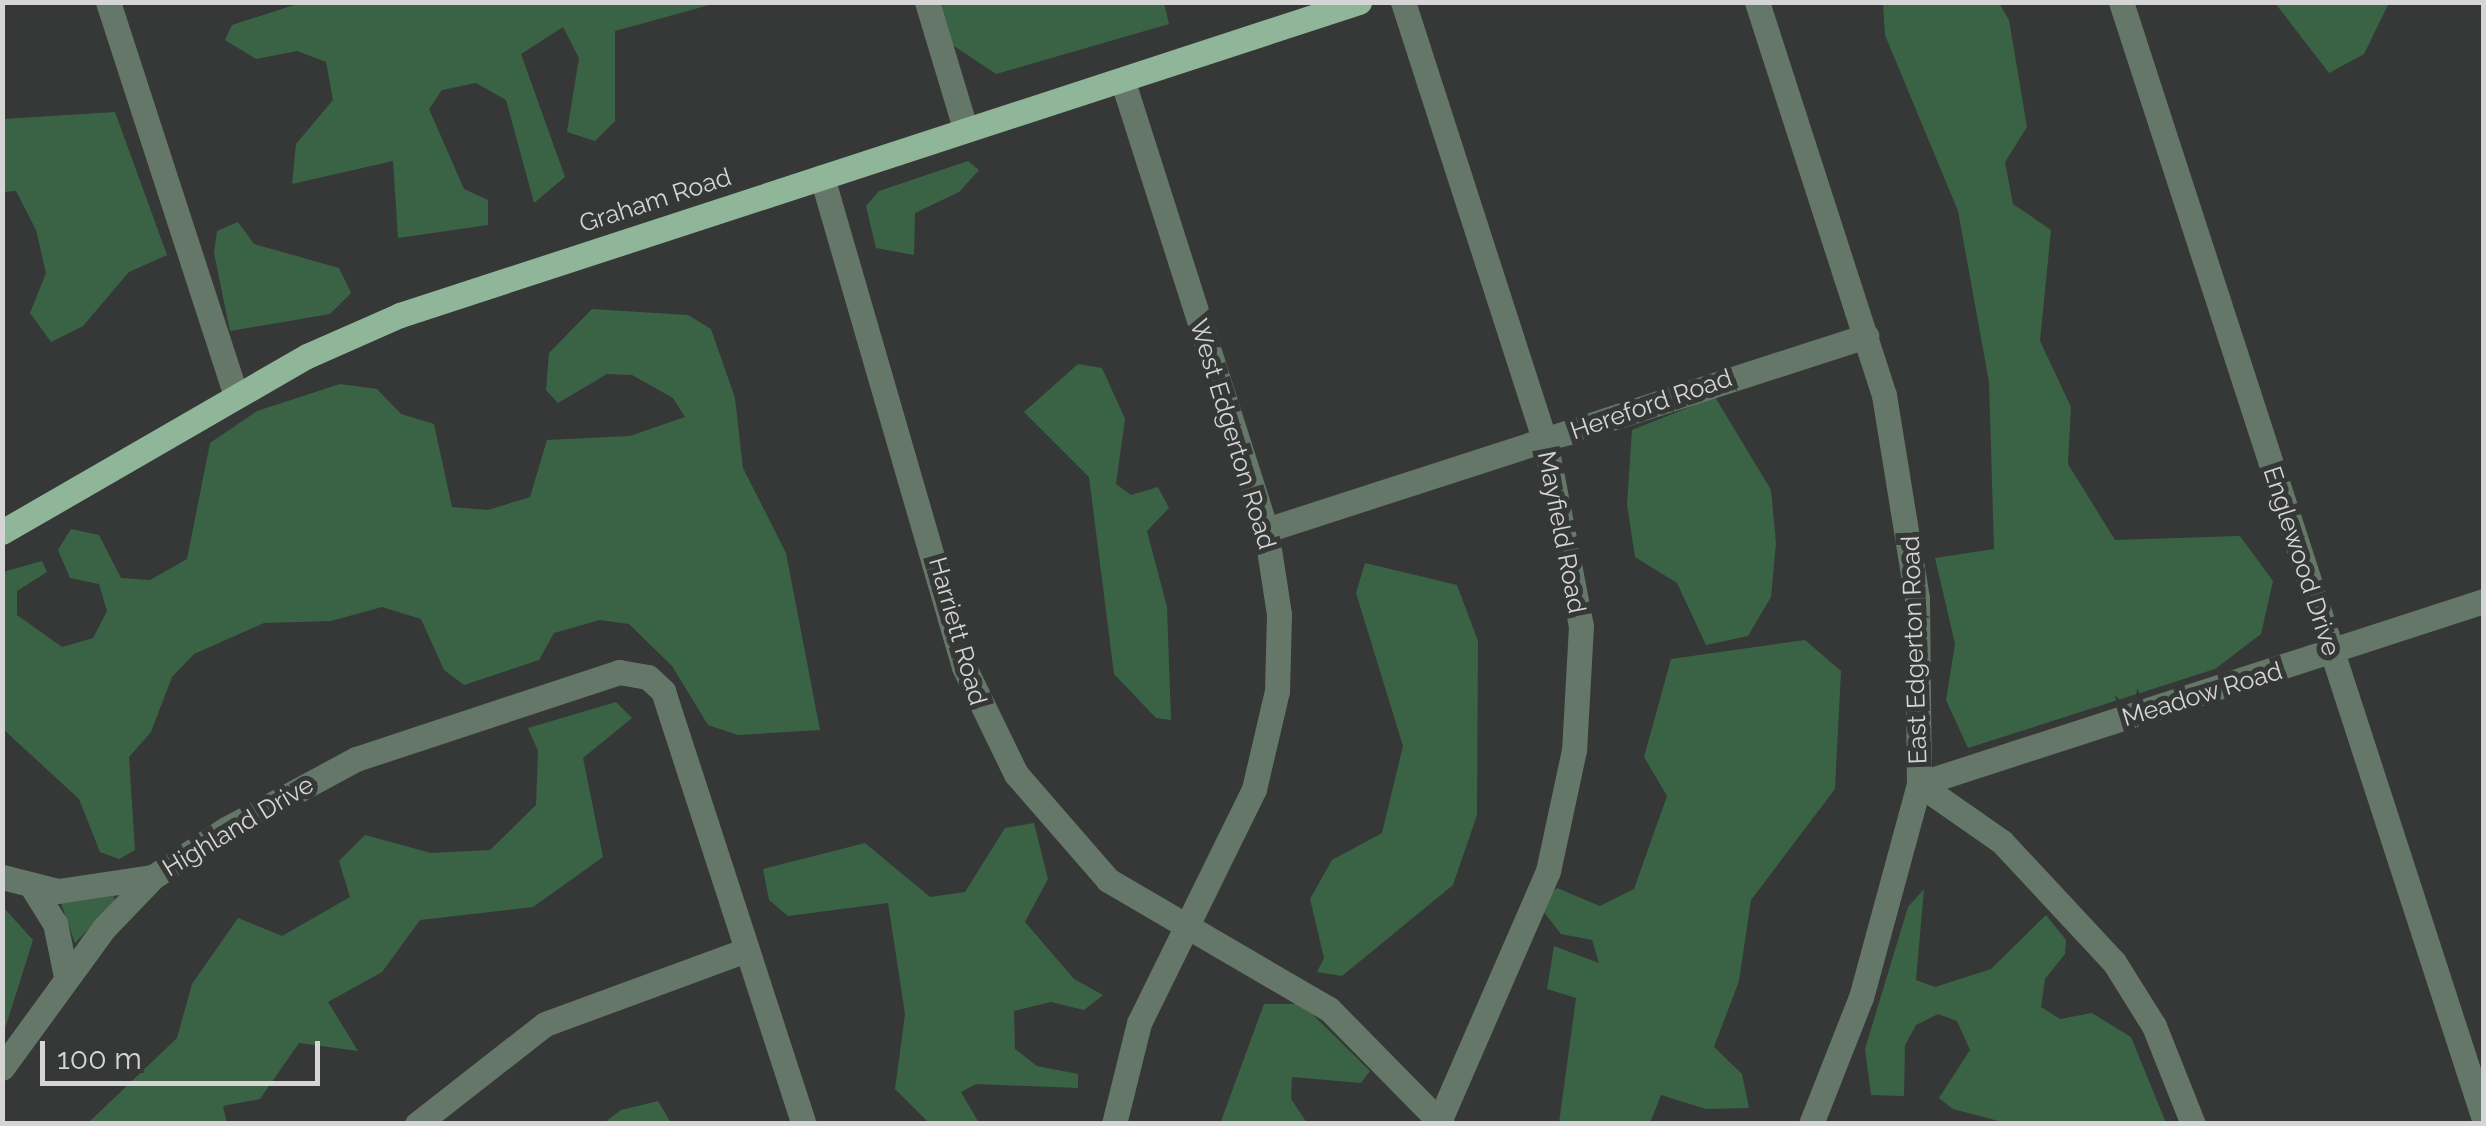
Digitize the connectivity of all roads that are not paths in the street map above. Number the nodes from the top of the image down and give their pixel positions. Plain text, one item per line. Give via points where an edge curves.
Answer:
1 (108, 2) edge
2 (927, 2) edge
3 (1359, 2) edge
4 (1403, 2) edge
5 (1757, 2) edge
6 (2120, 2) edge
7 (1122, 80) junction
8 (965, 128) junction
9 (822, 177) junction
10 (1866, 336) junction
11 (236, 396) junction
12 (1544, 441) junction
13 (1266, 530) junction
14 (2, 532) edge
15 (2484, 601) edge
16 (2332, 653) junction
17 (1919, 784) junction
18 (2, 877) edge
19 (154, 878) junction
20 (34, 890) junction
21 (1189, 933) junction
22 (746, 950) junction
23 (66, 976) junction
24 (2, 1068) edge
25 (2484, 1119) edge
26 (1441, 1120) edge
27 (417, 1124) edge
28 (804, 1124) edge
29 (1114, 1124) edge
30 (1811, 1124) edge
31 (2194, 1124) edge

1 - 11 street
2 - 8 street
3 - 7 main road, Graham Road
4 - 12 street, Mayfield Road
5 - 10 street, East Edgerton Road
6 - 16 street, Englewood Drive
7 - 8 main road, Graham Road
7 - 13 street, West Edgerton Road
8 - 9 main road, Graham Road
9 - 11 main road, Graham Road via 400,315
9 - 21 street, Harriett Road via 985,721 1032,798 1083,858
10 - 12 street, Hereford Road
10 - 17 street, East Edgerton Road via 1912,539
11 - 14 main road, Graham Road
12 - 13 street, Hereford Road
12 - 26 street, Mayfield Road via 1581,626 1574,750 1525,933
13 - 21 street, West Edgerton Road via 1279,614 1269,739
15 - 16 street, Meadow Road
16 - 17 street, Meadow Road
16 - 25 street, Englewood Drive
17 - 30 street, East Edgerton Road via 1861,997
17 - 31 street via 2002,842 2114,962 2154,1026
18 - 20 street
19 - 20 street
19 - 22 street, Highland Drive via 303,783 397,744 618,672 648,677 662,692
19 - 23 street, Highland Drive
20 - 23 street via 55,922
21 - 26 street, Harriett Road via 1330,1009
21 - 29 street, West Edgerton Road via 1124,1058
22 - 27 street via 545,1024
22 - 28 street
23 - 24 street, Highland Drive

